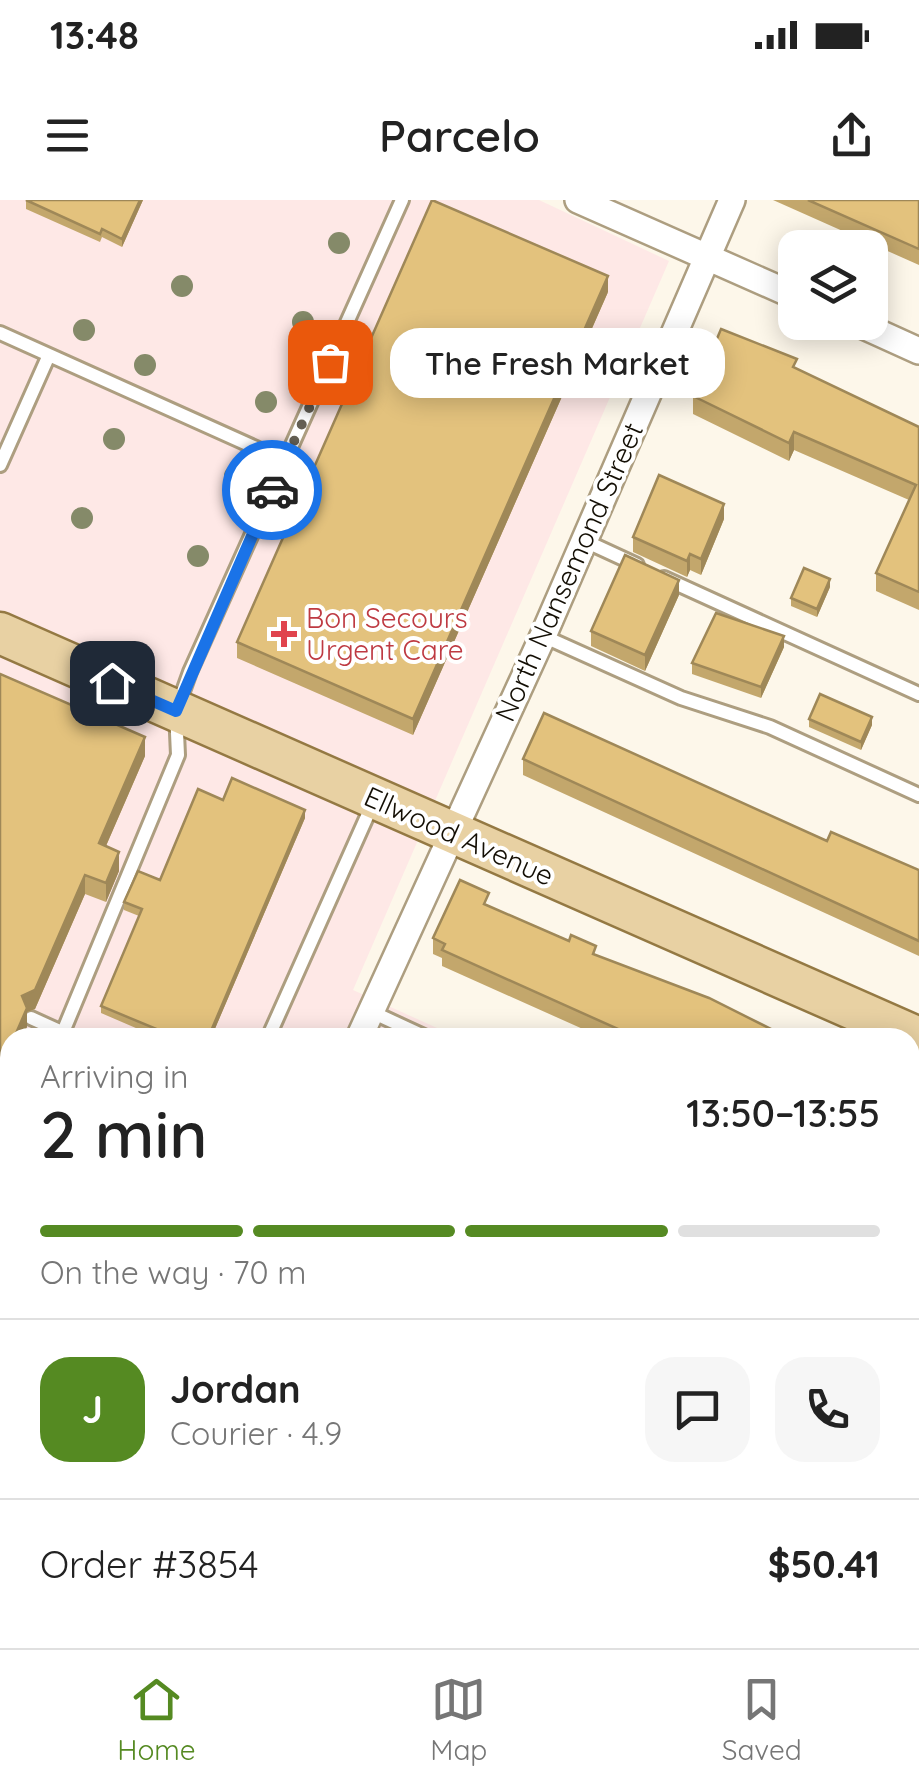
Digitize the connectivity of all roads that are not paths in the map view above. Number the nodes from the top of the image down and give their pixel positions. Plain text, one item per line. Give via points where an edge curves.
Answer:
1 (402, 200) edge
2 (578, 200) edge
3 (732, 200) edge
4 (708, 257) junction
5 (778, 288) edge
6 (0, 333) edge
7 (888, 336) edge
8 (919, 350) edge
9 (49, 355) junction
10 (285, 461) junction
11 (0, 465) edge
12 (585, 541) junction
13 (0, 633) edge
14 (544, 636) junction
15 (919, 694) edge
16 (176, 711) junction
17 (919, 795) edge
18 (374, 800) junction
19 (451, 833) junction
20 (372, 1012) junction
21 (30, 1018) edge
22 (53, 1028) edge
23 (72, 1028) edge
24 (272, 1028) edge
25 (364, 1028) edge
26 (406, 1028) edge
27 (896, 1028) edge

1 - 10 lane
2 - 4 street
3 - 4 street, North Nansemond Street
4 - 5 street
4 - 12 street, North Nansemond Street
6 - 9 lane
7 - 8 street
9 - 10 lane
9 - 11 lane
10 - 16 lane
12 - 14 street, North Nansemond Street
12 - 15 lane
13 - 16 main road, Ellwood Avenue
14 - 17 lane
14 - 19 street, North Nansemond Street
16 - 18 main road, Ellwood Avenue
16 - 23 lane via 178,755
18 - 19 main road, Ellwood Avenue
18 - 24 lane
19 - 20 street, North Nansemond Street
19 - 27 main road, Ellwood Avenue
20 - 25 street, North Nansemond Street
20 - 26 lane
21 - 22 lane

